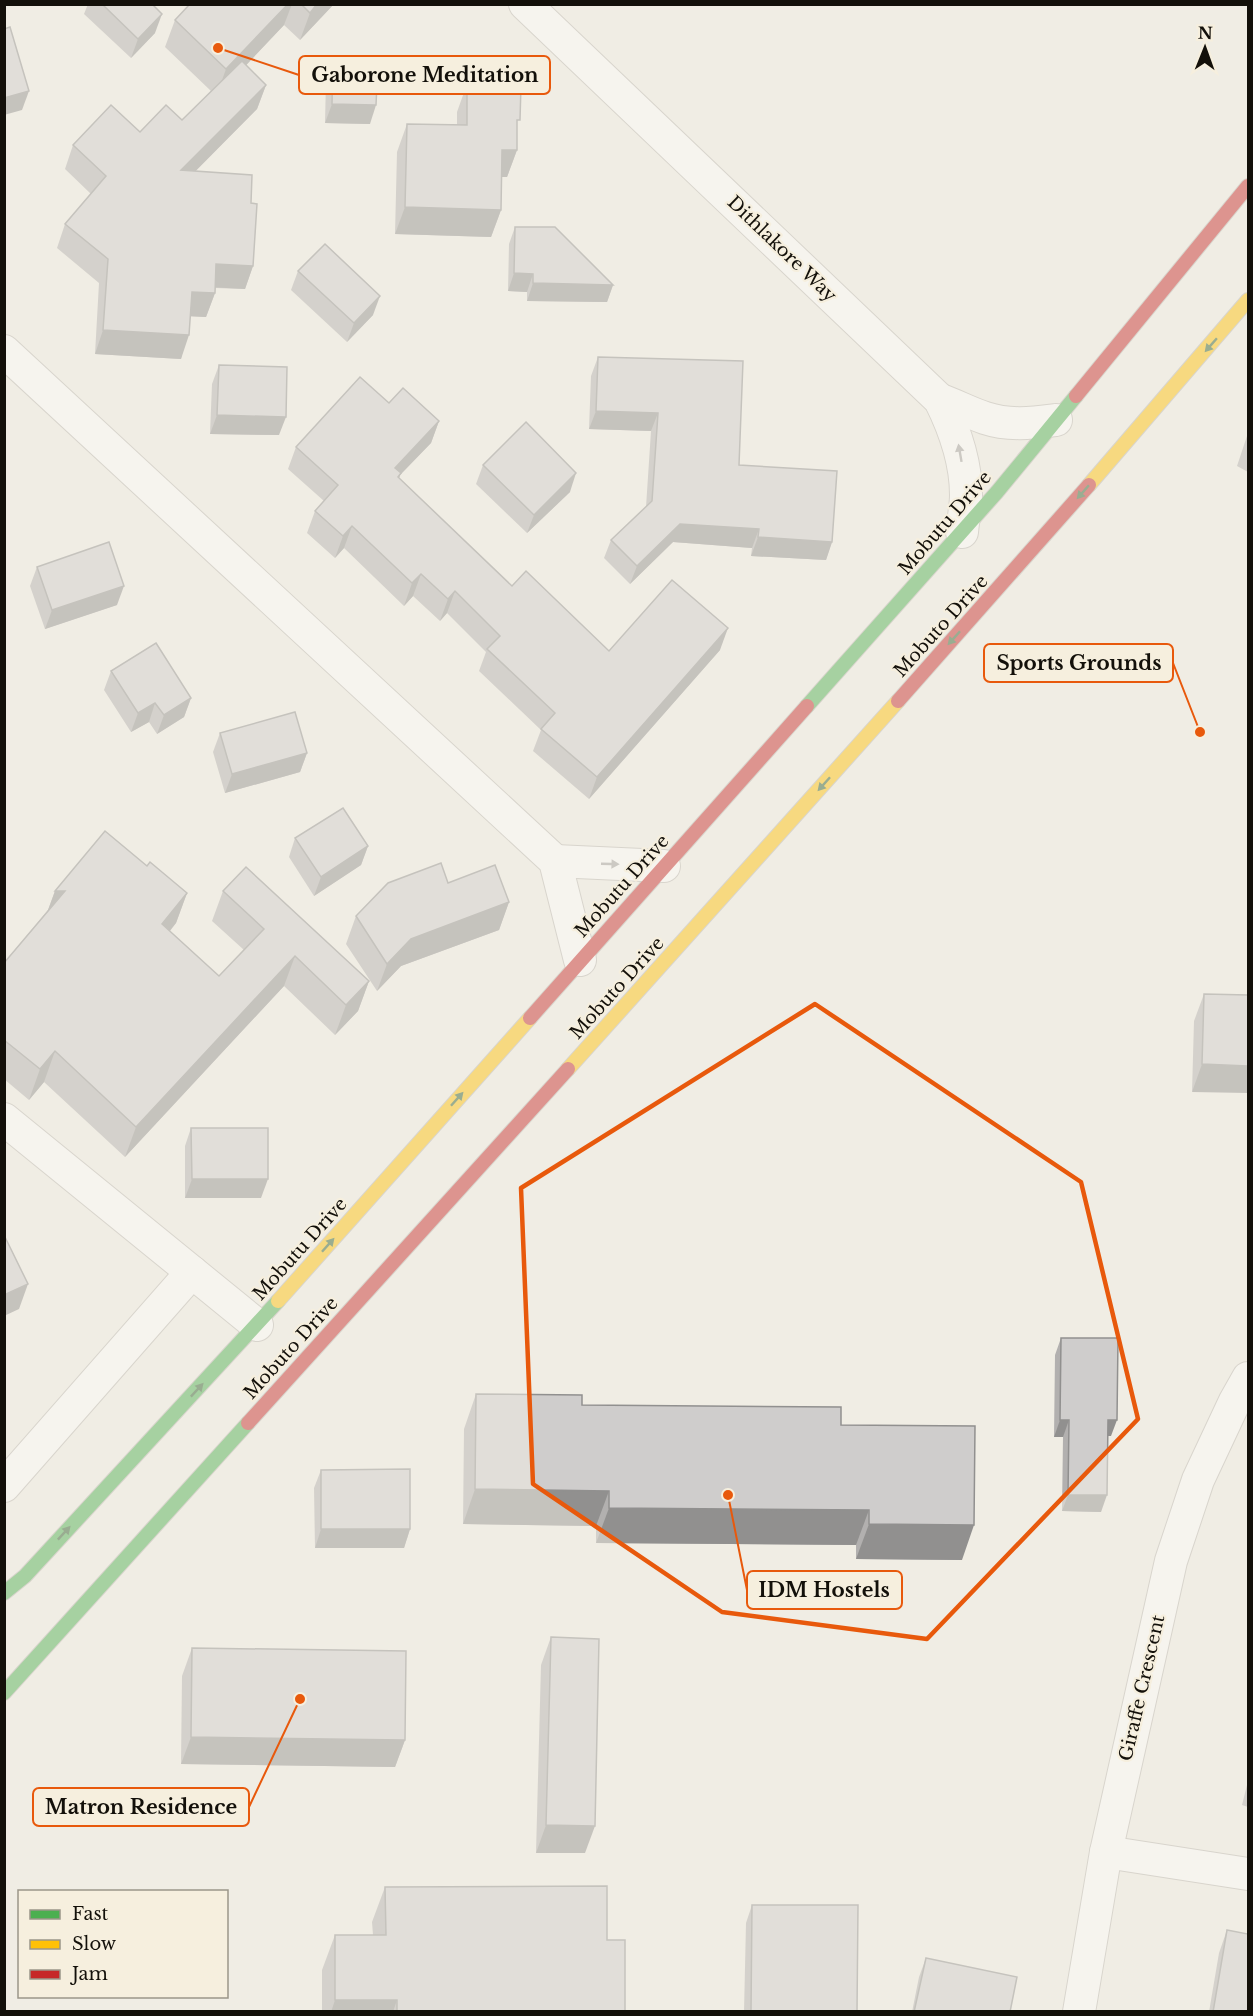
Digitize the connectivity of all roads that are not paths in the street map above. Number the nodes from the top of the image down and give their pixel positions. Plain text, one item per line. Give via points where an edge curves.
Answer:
1 (525, 4) edge
2 (1248, 186) edge
3 (1248, 300) edge
4 (4, 351) edge
5 (940, 400) junction
6 (1056, 420) junction
7 (962, 532) junction
8 (555, 861) junction
9 (664, 866) junction
10 (580, 960) junction
11 (4, 1119) edge
12 (192, 1272) junction
13 (257, 1325) junction
14 (1248, 1378) edge
15 (4, 1486) edge
16 (4, 1593) edge
17 (4, 1693) edge
18 (1106, 1852) junction
19 (1248, 1874) edge
20 (1079, 2012) edge

1 - 5 street, Dithlakore Way
2 - 6 main road, Mobutu Drive
3 -> 17 main road, Mobuto Drive via 1014,571 640,990
4 - 8 street
5 - 6 street via 1004,422
7 -> 5 street, Dithlakore Way via 966,494 960,448
6 - 7 main road, Mobutu Drive
7 - 9 main road, Mobutu Drive
8 -> 9 street
8 - 10 street
9 - 10 main road, Mobutu Drive
13 -> 10 main road, Mobutu Drive
11 - 12 street
12 - 13 street
12 - 15 street
16 -> 13 main road, Mobutu Drive via 25,1576
14 - 18 street, Giraffe Crescent via 1198,1479 1171,1561
18 - 19 street
18 - 20 street, Giraffe Crescent

